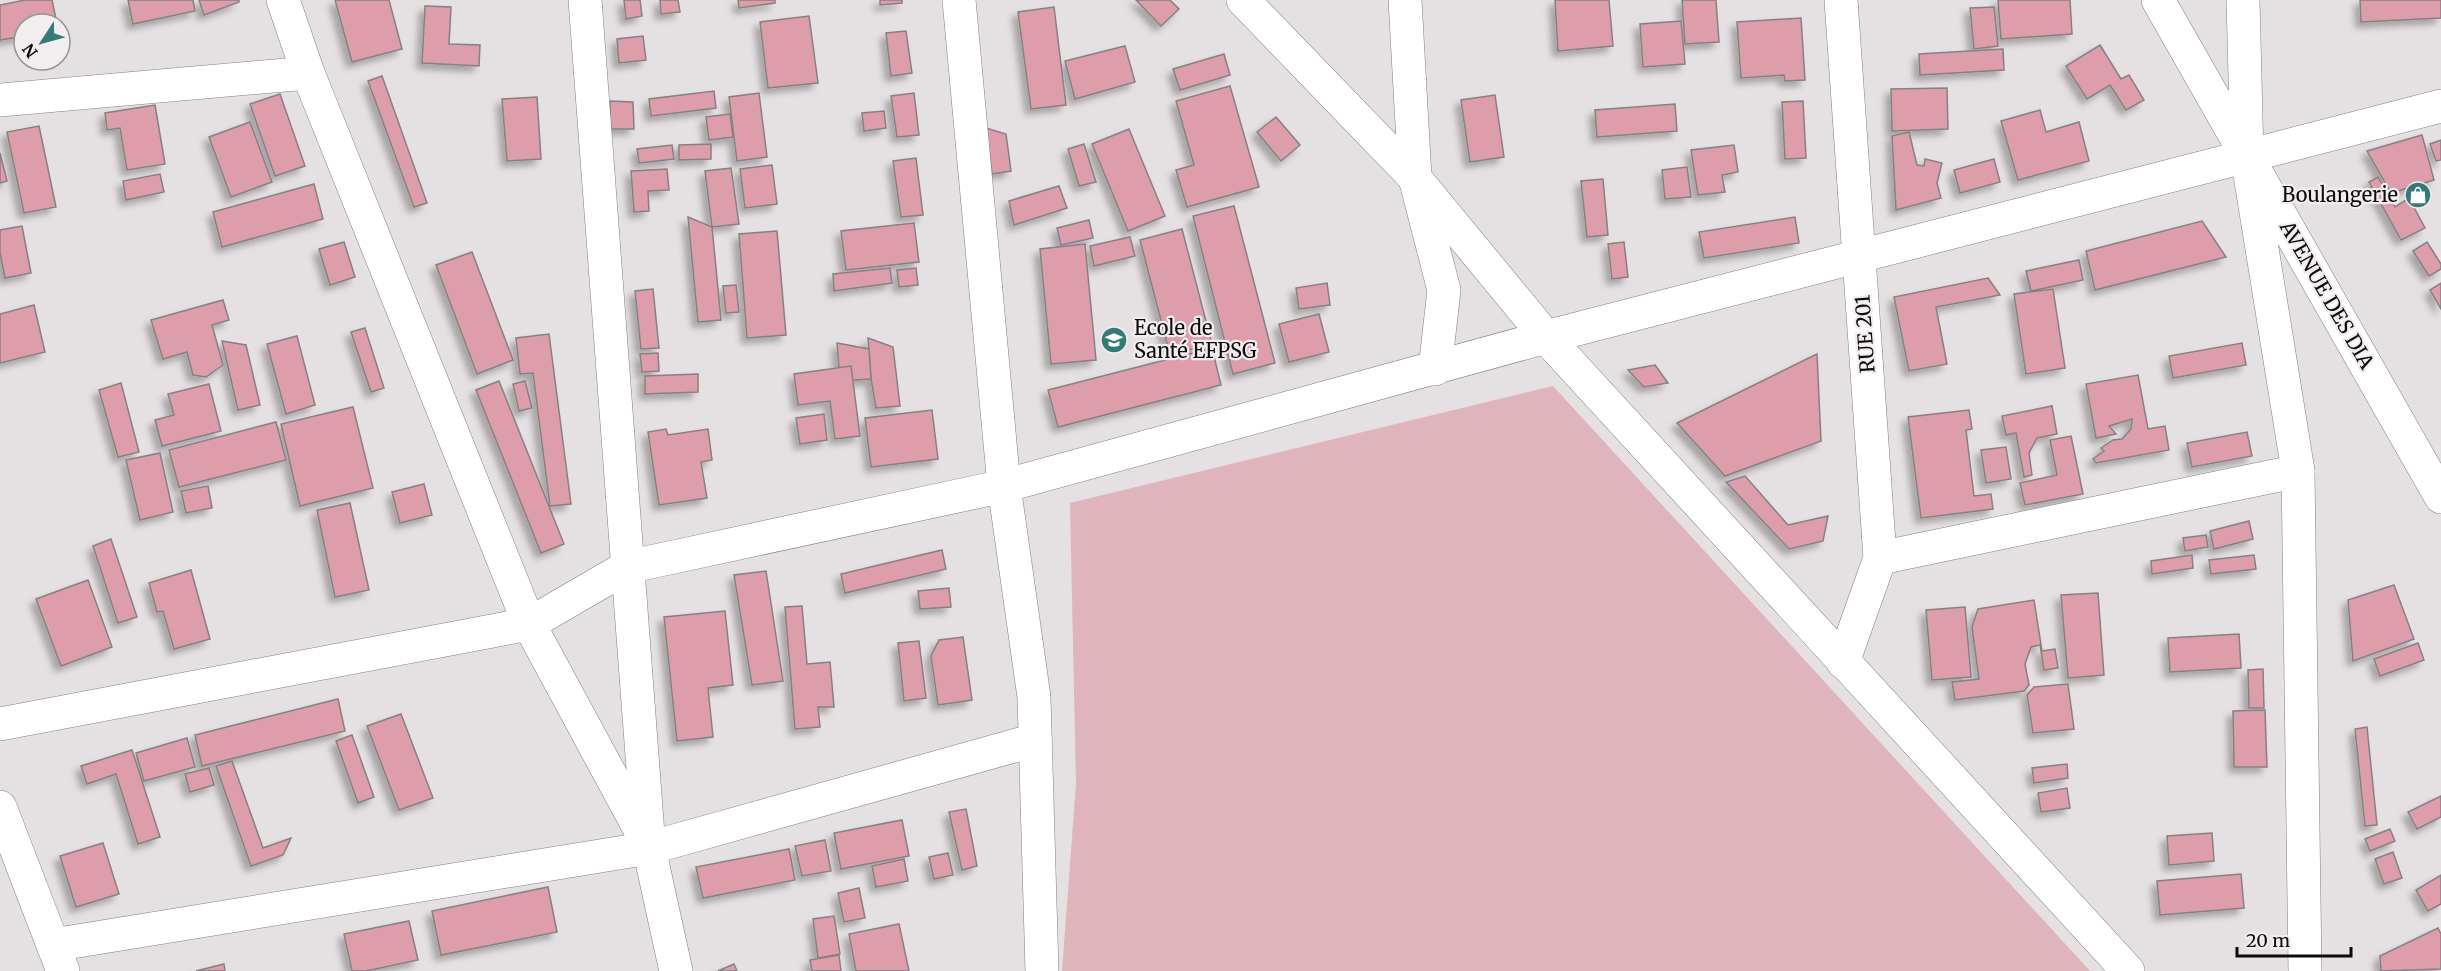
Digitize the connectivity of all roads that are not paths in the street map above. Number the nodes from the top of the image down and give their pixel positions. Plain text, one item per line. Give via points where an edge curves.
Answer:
1 (283, 0) edge
2 (585, 0) edge
3 (959, 0) edge
4 (1243, 0) edge
5 (1405, 0) edge
6 (1841, 0) edge
7 (2158, 0) edge
8 (2243, 0) edge
9 (308, 73) junction
10 (0, 100) edge
11 (2441, 106) edge
12 (2247, 156) junction
13 (1415, 178) junction
14 (1859, 256) junction
15 (1546, 337) junction
16 (1435, 369) junction
17 (2298, 471) junction
18 (2437, 479) edge
19 (1004, 486) junction
20 (1880, 558) junction
21 (627, 567) junction
22 (529, 624) junction
23 (1844, 662) junction
24 (0, 724) edge
25 (1035, 740) junction
26 (0, 807) edge
27 (649, 848) junction
28 (58, 958) edge
29 (676, 971) edge
30 (1042, 971) edge
31 (2128, 971) edge
32 (2305, 971) edge

1 - 9 street
2 - 21 street
3 - 19 street
4 - 13 street
5 - 13 street
6 - 14 street, RUE 201
7 - 12 street, AVENUE DES DIA
8 - 12 street
9 - 10 street
9 - 22 street
11 - 12 street
12 - 14 street
12 - 17 street
12 - 18 street, AVENUE DES DIA
13 - 15 street
13 - 16 street via 1444,290
14 - 15 street
14 - 20 street, RUE 201
15 - 16 street
15 - 23 street
16 - 19 street
17 - 20 street
17 - 32 street
19 - 21 street
19 - 25 street via 1034,697
20 - 23 street, RUE 201
21 - 22 street
21 - 27 street
22 - 24 street
22 - 27 street
23 - 31 street
25 - 27 street
25 - 30 street
26 - 28 street
27 - 28 street
27 - 29 street

